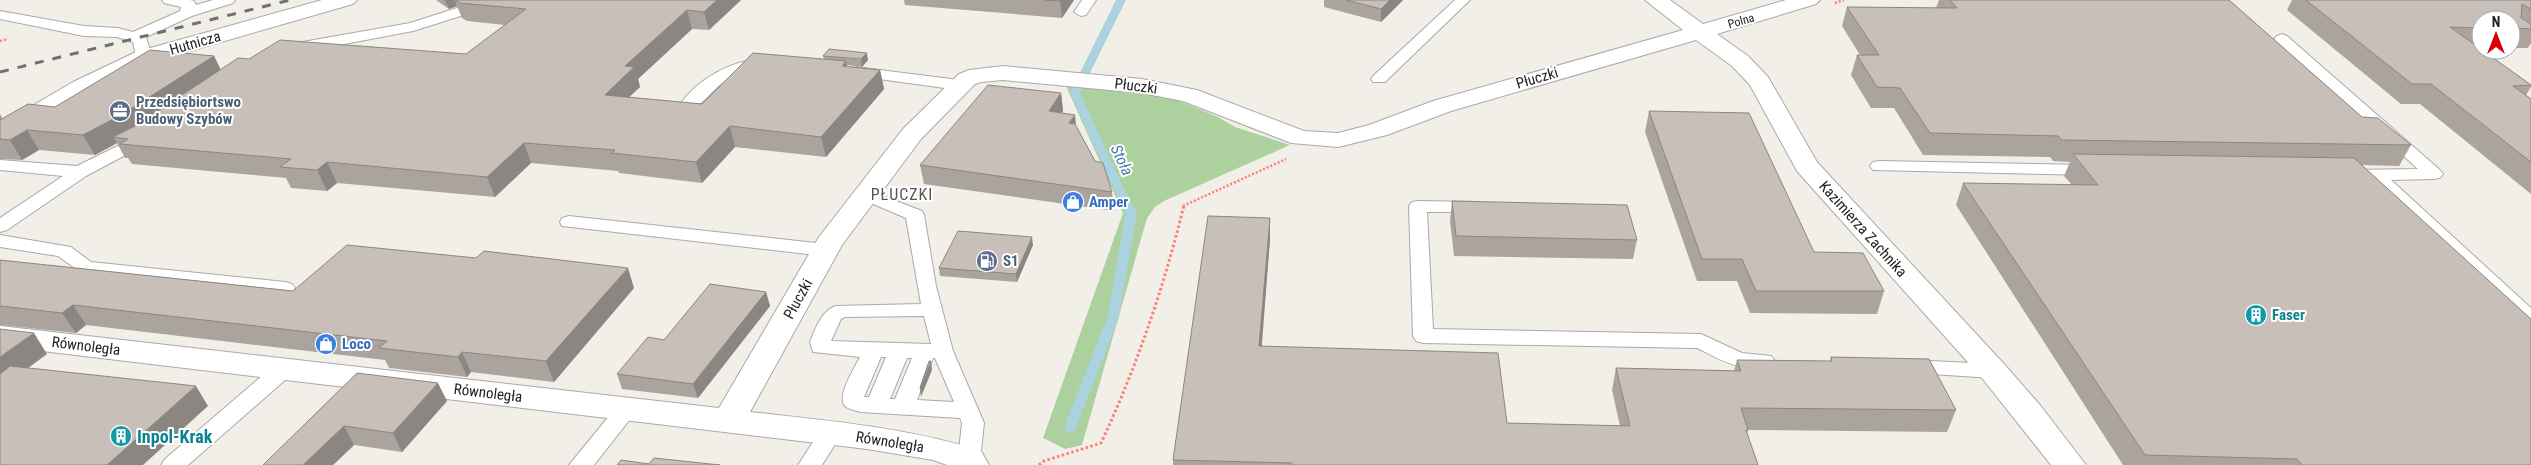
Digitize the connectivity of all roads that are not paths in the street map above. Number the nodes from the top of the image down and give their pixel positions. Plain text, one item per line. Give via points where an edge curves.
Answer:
1 (169, 0) edge
2 (228, 0) edge
3 (346, 0) edge
4 (497, 0) edge
5 (1463, 0) edge
6 (1656, 0) edge
7 (1809, 0) edge
8 (188, 13) junction
9 (0, 15) edge
10 (1701, 32) junction
11 (2282, 39) dead end
12 (139, 47) junction
13 (279, 55) edge
14 (777, 64) edge
15 (843, 71) edge
16 (1379, 79) dead end
17 (959, 85) junction
18 (687, 106) edge
19 (155, 130) edge
20 (0, 135) edge
21 (0, 165) edge
22 (1879, 166) dead end
23 (2107, 170) edge
24 (80, 172) junction
25 (2335, 174) edge
26 (2375, 175) junction
27 (866, 194) junction
28 (1493, 207) edge
29 (569, 222) dead end
30 (0, 226) edge
31 (0, 241) edge
32 (825, 250) junction
33 (285, 288) edge
34 (932, 310) junction
35 (2531, 319) edge
36 (0, 336) edge
37 (874, 350) junction
38 (900, 350) junction
39 (934, 351) junction
40 (1786, 362) edge
41 (1890, 366) edge
42 (284, 369) junction
43 (1993, 371) junction
44 (876, 405) junction
45 (903, 407) junction
46 (627, 409) junction
47 (968, 411) junction
48 (729, 420) junction
49 (831, 433) junction
50 (971, 463) edge
51 (173, 465) edge
52 (581, 465) edge
53 (810, 465) edge
54 (2069, 465) edge

1 - 8 lane via 189,4
2 - 8 lane
3 - 12 street, Hutnicza
4 - 13 lane via 413,27 298,47
5 - 16 lane
6 - 10 street, Kazimierza Zachnika
7 - 10 street, Polna
8 - 12 lane
9 - 12 lane
10 - 17 street, Płuczki via 1442,106 1350,139 1300,138 1189,95 1142,86 990,73
10 - 43 street, Kazimierza Zachnika via 1740,61 1760,82 1806,166
11 - 26 lane via 2434,174
12 - 20 street, Hutnicza
14 - 18 lane via 753,63 735,67 722,74
15 - 17 lane
17 - 27 street, Płuczki via 912,134
19 - 24 lane
21 - 24 lane
22 - 23 lane
24 - 30 lane
25 - 26 lane
26 - 35 lane
27 - 32 street, Płuczki
27 - 34 lane via 915,215
28 - 40 lane via 1418,206 1422,336 1701,341 1738,360
29 - 32 lane
31 - 33 lane via 64,251 86,267
32 - 48 street, Płuczki
34 - 37 lane via 842,311 833,316 820,342 820,347 825,349
34 - 39 lane
36 - 42 street, Równoległa
37 - 38 lane
37 - 44 lane via 852,398 855,403
38 - 39 lane
38 - 44 lane
39 - 45 lane
39 - 47 lane
41 - 43 lane
42 - 46 street, Równoległa
42 - 51 lane
43 - 54 street, Kazimierza Zachnika
44 - 45 lane
45 - 47 lane
46 - 48 street, Równoległa
46 - 52 lane
47 - 50 lane via 973,423
48 - 49 street, Równoległa
49 - 50 street, Równoległa via 936,449
49 - 53 lane

